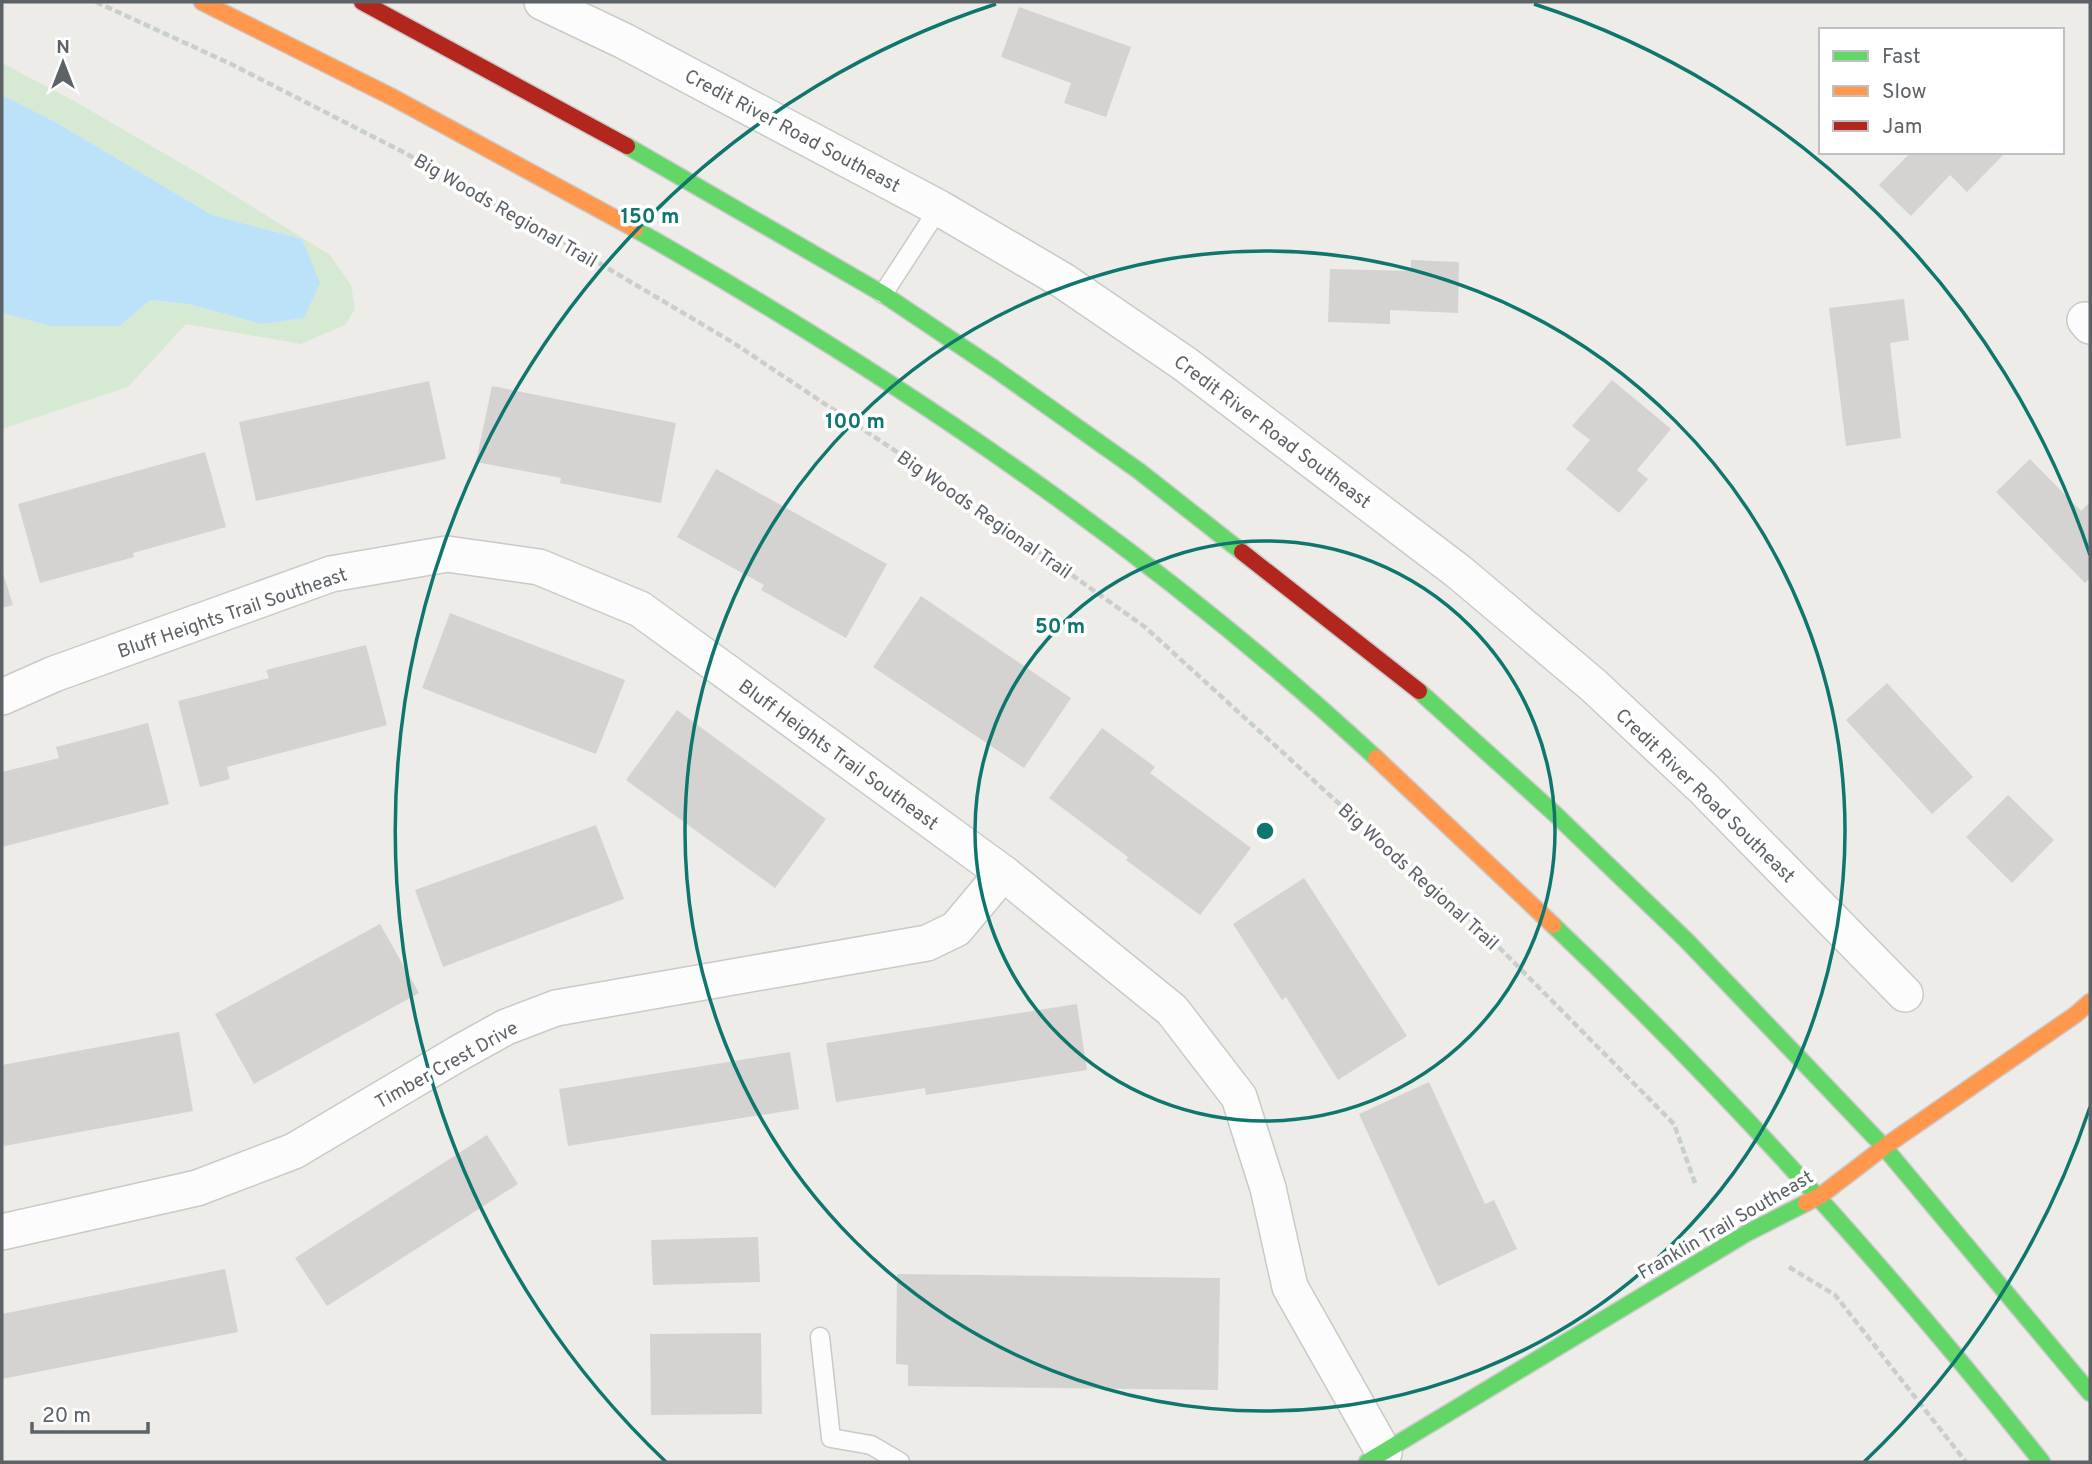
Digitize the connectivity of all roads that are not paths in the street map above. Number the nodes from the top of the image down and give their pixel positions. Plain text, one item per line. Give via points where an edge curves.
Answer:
1 (202, 2) edge
2 (362, 2) edge
3 (542, 2) edge
4 (939, 208) junction
5 (883, 294) junction
6 (2, 697) edge
7 (1003, 873) junction
8 (1905, 994) dead end
9 (2090, 1002) edge
10 (1884, 1147) junction
11 (1820, 1196) junction
12 (2, 1232) edge
13 (820, 1337) dead end
14 (2090, 1393) edge
15 (1375, 1457) edge
16 (900, 1462) edge
17 (2042, 1462) edge

1 - 11 main road via 415,108 698,265 954,426 1099,531 1245,642 1373,755 1638,1006
2 - 5 main road via 573,115
3 - 4 street, Credit River Road Southeast
4 - 5 lane
4 - 8 street, Credit River Road Southeast via 1062,281 1185,364 1459,572 1593,685 1683,770
5 - 10 main road via 1139,471 1425,696 1686,940
6 - 7 street, Bluff Heights Trail Southeast via 331,574 447,554 540,567 640,609
7 - 12 street, Timber Crest Drive via 956,929 927,943 556,1008 506,1027 458,1053 293,1152 197,1188
7 - 15 street, Bluff Heights Trail Southeast via 1172,1010 1239,1097 1268,1188 1290,1287
9 - 10 main road, Franklin Trail Southeast
10 - 11 main road, Franklin Trail Southeast
10 - 14 main road
11 - 15 main road, Franklin Trail Southeast via 1747,1233
11 - 17 main road
13 - 16 lane via 831,1438 871,1446

